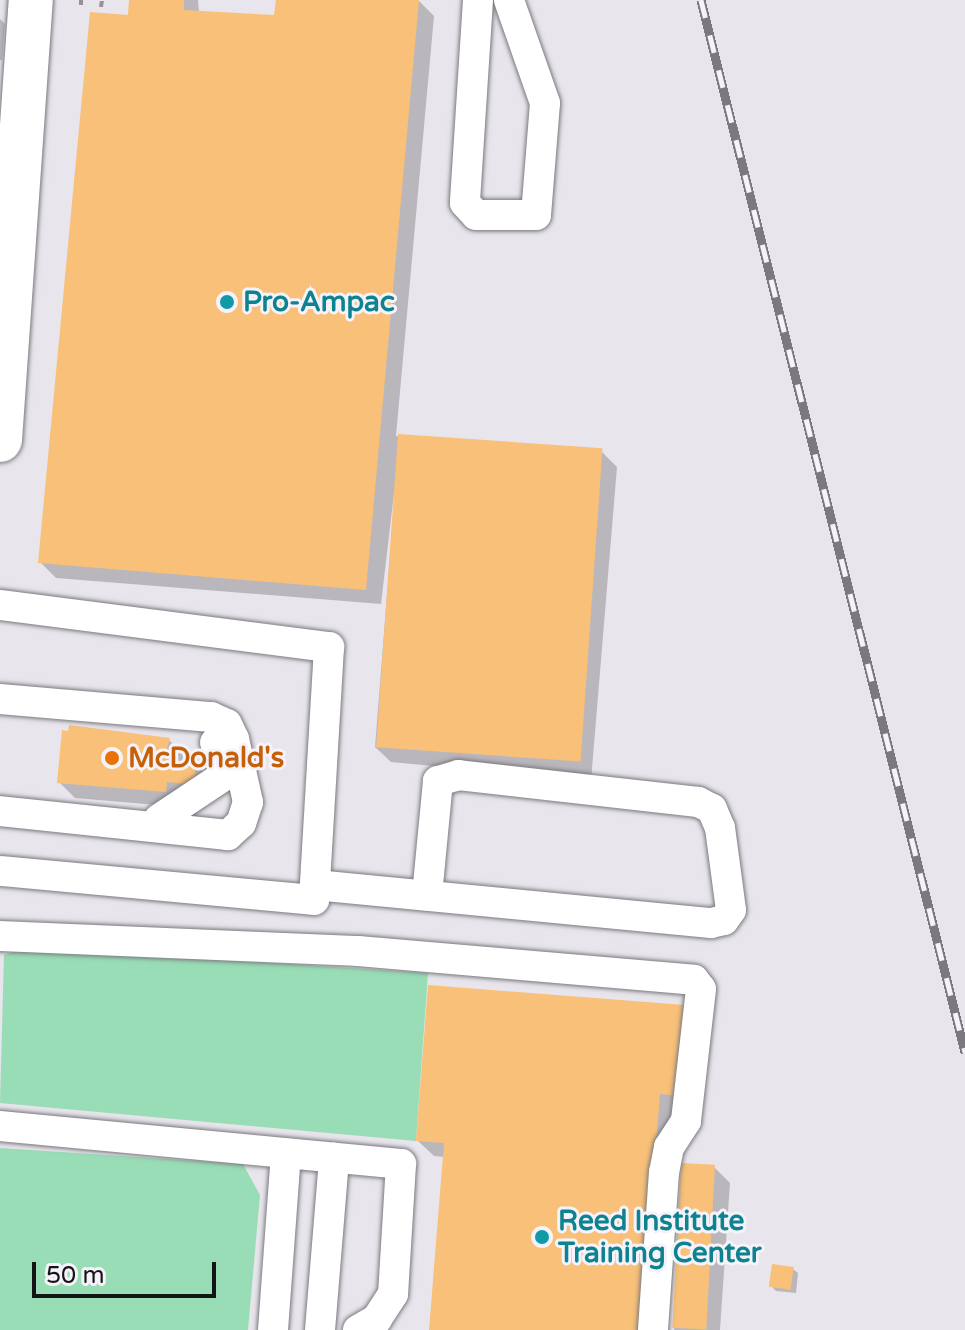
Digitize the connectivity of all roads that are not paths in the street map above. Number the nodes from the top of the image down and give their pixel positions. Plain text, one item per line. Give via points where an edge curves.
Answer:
1 (31, 0) edge
2 (478, 0) edge
3 (509, 0) edge
4 (10, 176) edge
5 (8, 235) edge
6 (0, 440) edge
7 (0, 605) edge
8 (15, 700) edge
9 (0, 811) edge
10 (116, 823) junction
11 (0, 871) edge
12 (315, 885) junction
13 (427, 895) junction
14 (0, 936) edge
15 (0, 1126) edge
16 (286, 1153) junction
17 (334, 1158) junction
18 (273, 1330) edge
19 (320, 1330) edge
20 (358, 1330) edge
21 (653, 1330) edge

1 - 4 highway
2 - 3 lane via 465,203 476,215 536,215 545,103
4 - 5 highway
5 - 6 highway
7 - 12 lane via 329,647
8 - 10 lane via 58,719 204,734 221,751 225,775 159,819
8 - 10 lane via 211,717 227,724 248,791 247,810 234,831 228,835
9 - 10 lane
11 - 12 lane via 314,900
12 - 13 lane
13 - 13 lane via 438,781 459,775 698,802 712,809 720,828 731,910 724,920 711,923
14 - 21 lane via 358,951 694,980 701,989 686,1121 669,1147 664,1172
15 - 16 lane
16 - 17 lane
16 - 18 lane
17 - 19 lane
17 - 20 lane via 401,1164 393,1294 377,1319

